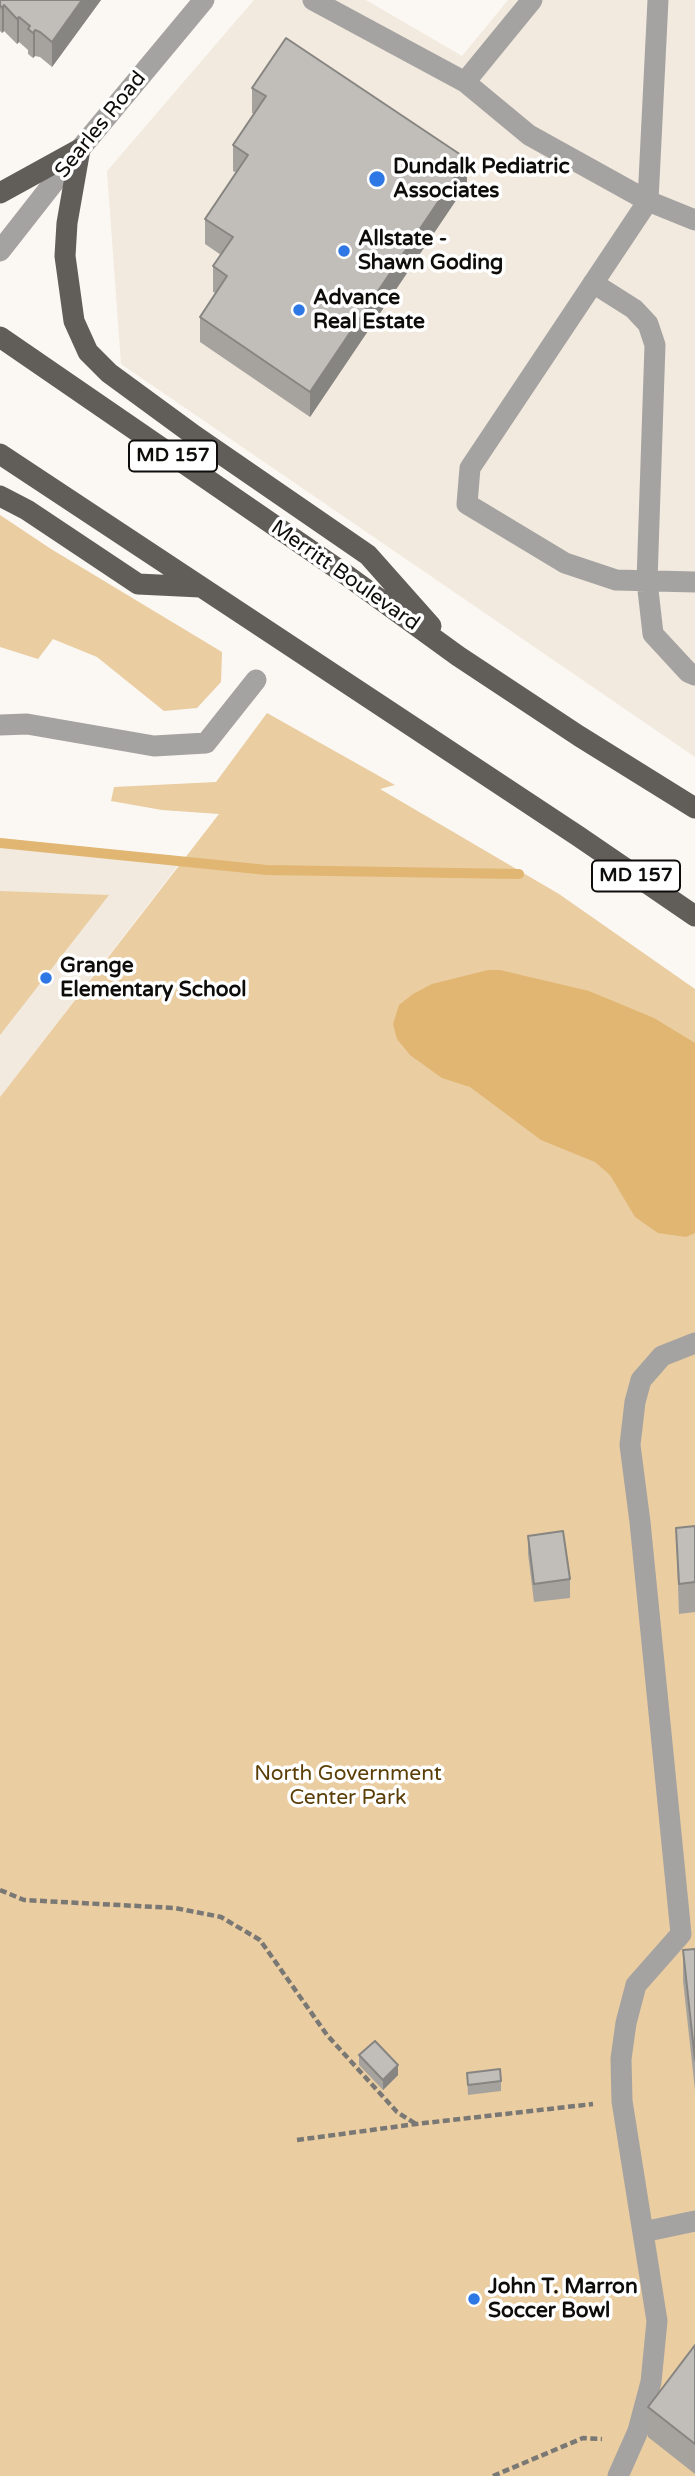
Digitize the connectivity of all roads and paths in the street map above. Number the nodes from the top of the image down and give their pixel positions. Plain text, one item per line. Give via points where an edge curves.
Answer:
1 (204, 0) edge
2 (313, 0) edge
3 (532, 0) edge
4 (658, 0) edge
5 (465, 82) junction
6 (80, 149) junction
7 (0, 193) edge
8 (648, 201) junction
9 (695, 220) edge
10 (0, 251) edge
11 (593, 283) junction
12 (0, 337) edge
13 (0, 454) edge
14 (0, 496) edge
15 (648, 581) junction
16 (695, 582) edge
17 (203, 587) junction
18 (458, 656) junction
19 (695, 675) edge
20 (256, 680) dead end
21 (0, 725) edge
22 (695, 808) edge
23 (695, 916) edge
24 (695, 1343) edge
25 (0, 1890) edge
26 (688, 1934) edge
27 (622, 2101) junction
28 (416, 2124) junction
29 (297, 2140) dead end
30 (695, 2221) edge
31 (643, 2232) junction
32 (629, 2451) junction
33 (493, 2476) edge
34 (618, 2476) edge

1 - 6 street, Searles Road
2 - 5 street
3 - 5 street
4 - 8 street
5 - 8 street via 529,135
6 - 7 main road
6 - 10 street, Searles Road
6 - 18 main road via 65,256 74,321 88,352 109,373 195,436 368,555
8 - 9 street
8 - 11 street
11 - 15 street via 634,309 648,324 655,345
11 - 15 street via 470,468 467,504 565,563 616,580
12 - 18 main road, Merritt Boulevard / MD 157
13 - 17 main road, MD 157
14 - 17 main road via 138,584
15 - 16 street
15 - 19 street via 653,634
17 - 23 main road, MD 157
18 - 22 main road, Merritt Boulevard / MD 157
20 - 21 street via 206,743 154,746 27,724
24 - 26 street via 662,1356 641,1380 630,1445
25 - 28 path via 24,1900 175,1909 231,1922 260,1940 327,2035 397,2112
26 - 27 street via 636,1985 621,2059
27 - 28 path
27 - 31 street
28 - 29 path
30 - 31 street
31 - 32 street via 657,2321 655,2354 638,2431
32 - 33 path via 602,2439 583,2438
32 - 34 street

